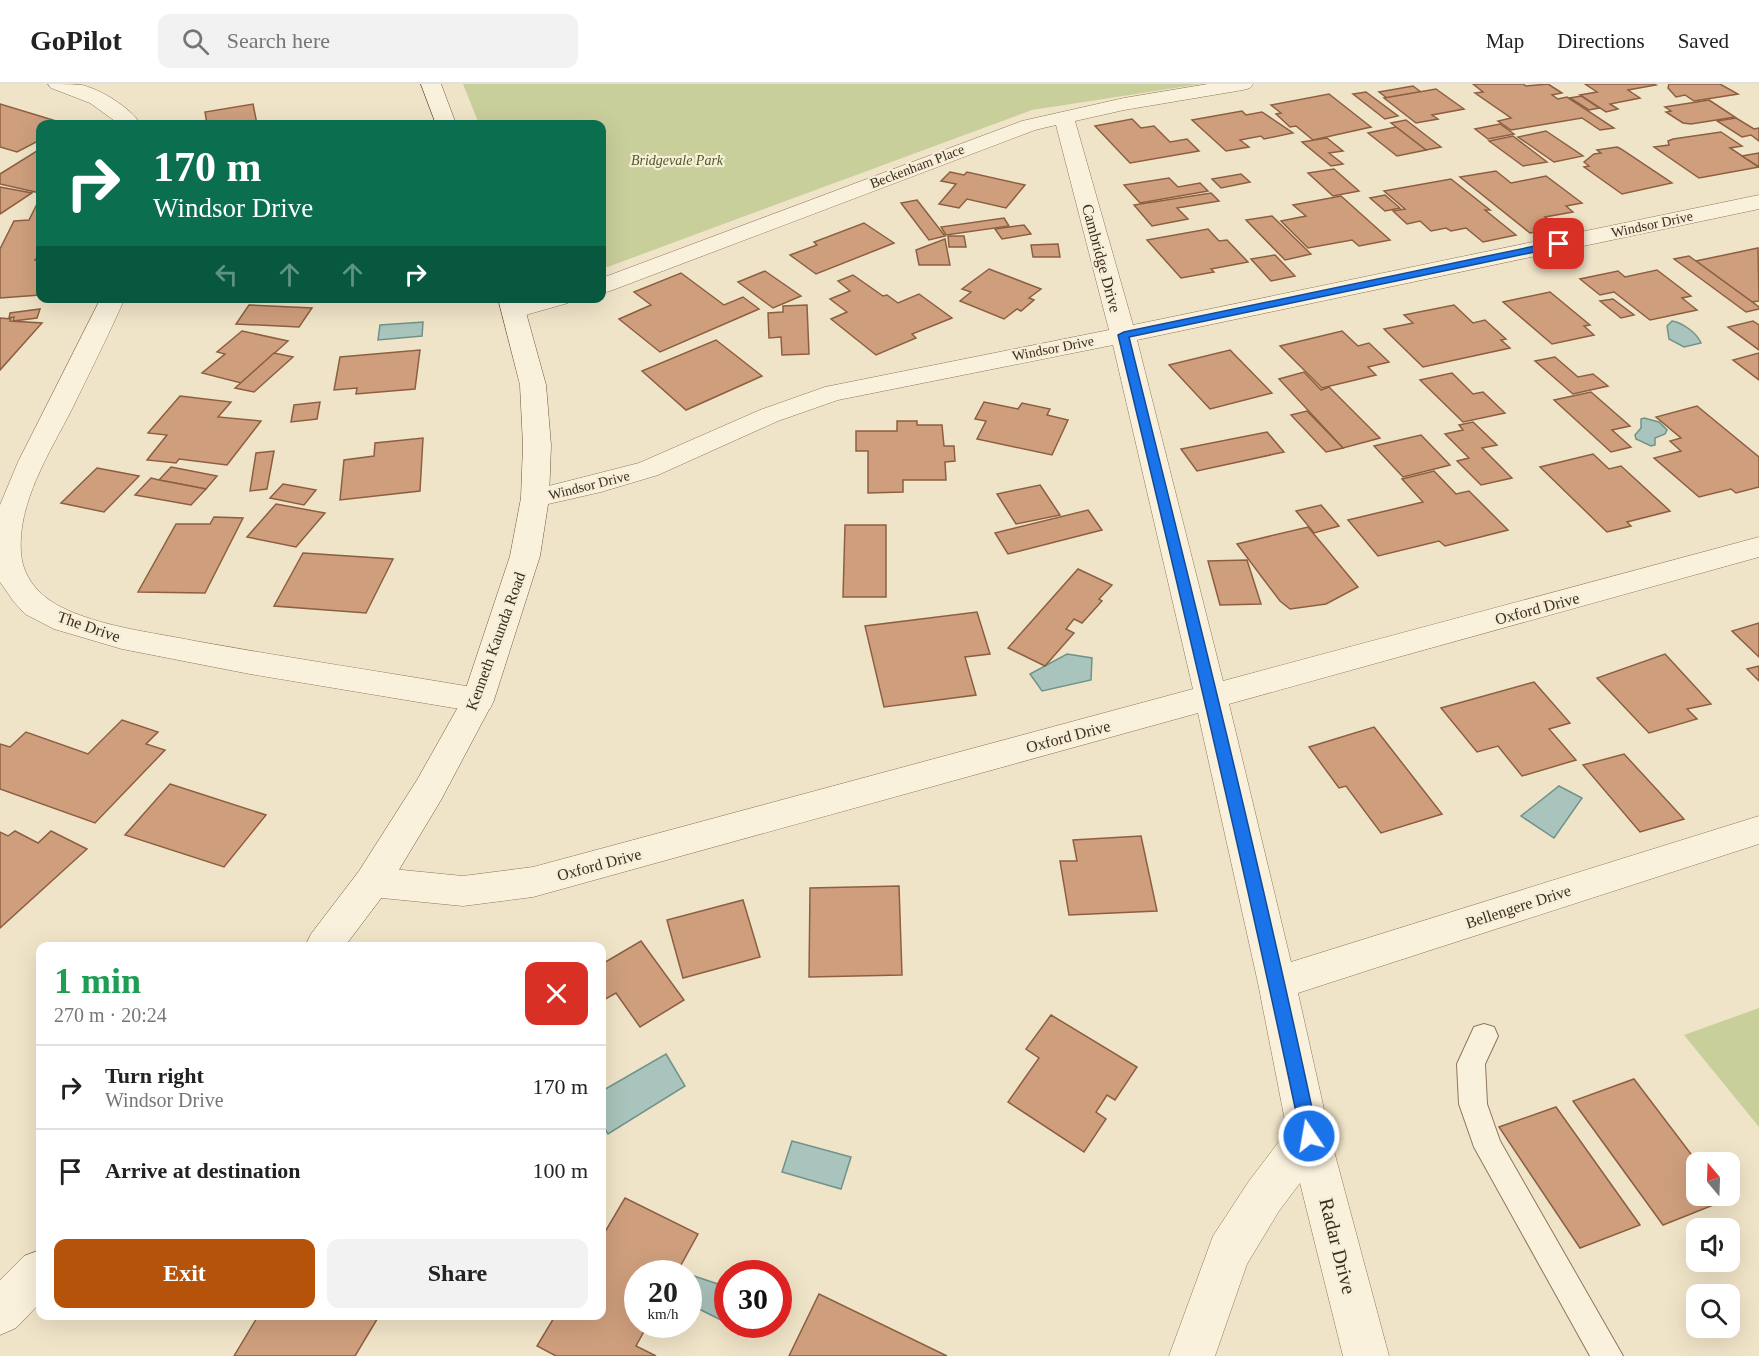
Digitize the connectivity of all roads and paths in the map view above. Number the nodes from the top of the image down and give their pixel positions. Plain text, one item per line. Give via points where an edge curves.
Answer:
1 (58, 84) edge
2 (431, 84) edge
3 (1243, 84) edge
4 (1064, 116) junction
5 (126, 120) edge
6 (444, 120) edge
7 (1759, 202) edge
8 (606, 284) edge
9 (111, 303) edge
10 (513, 305) edge
11 (1124, 335) junction
12 (535, 498) junction
13 (1759, 547) edge
14 (1211, 697) junction
15 (478, 700) junction
16 (1759, 830) edge
17 (372, 882) junction
18 (327, 942) edge
19 (1277, 983) junction
20 (1484, 1036) dead end
21 (1309, 1136) junction
22 (36, 1276) edge
23 (0, 1312) edge
24 (1191, 1356) edge
25 (1366, 1356) edge
26 (1607, 1356) edge

1 - 5 street via 80,89
2 - 6 street
3 - 4 street, Beckenham Place
4 - 8 street, Beckenham Place via 986,139
4 - 11 street, Cambridge Drive
7 - 11 street, Windsor Drive
9 - 15 street, The Drive via 17,499 6,551 18,588 46,611 124,639
10 - 12 street, Kenneth Kaunda Road via 533,385
11 - 12 street, Windsor Drive via 820,396 628,476
11 - 14 street, Cambridge Drive
12 - 15 street, Kenneth Kaunda Road via 525,556
13 - 14 street, Oxford Drive
14 - 17 street, Oxford Drive via 534,882 463,891
14 - 19 street, Cambridge Drive
15 - 17 street, Kenneth Kaunda Road
16 - 19 street, Bellengere Drive
17 - 18 street, Kenneth Kaunda Road
19 - 21 street, Cambridge Drive
20 - 26 lane via 1471,1064 1473,1104 1488,1147
21 - 24 street via 1228,1252
21 - 25 street, Radar Drive
22 - 23 street

